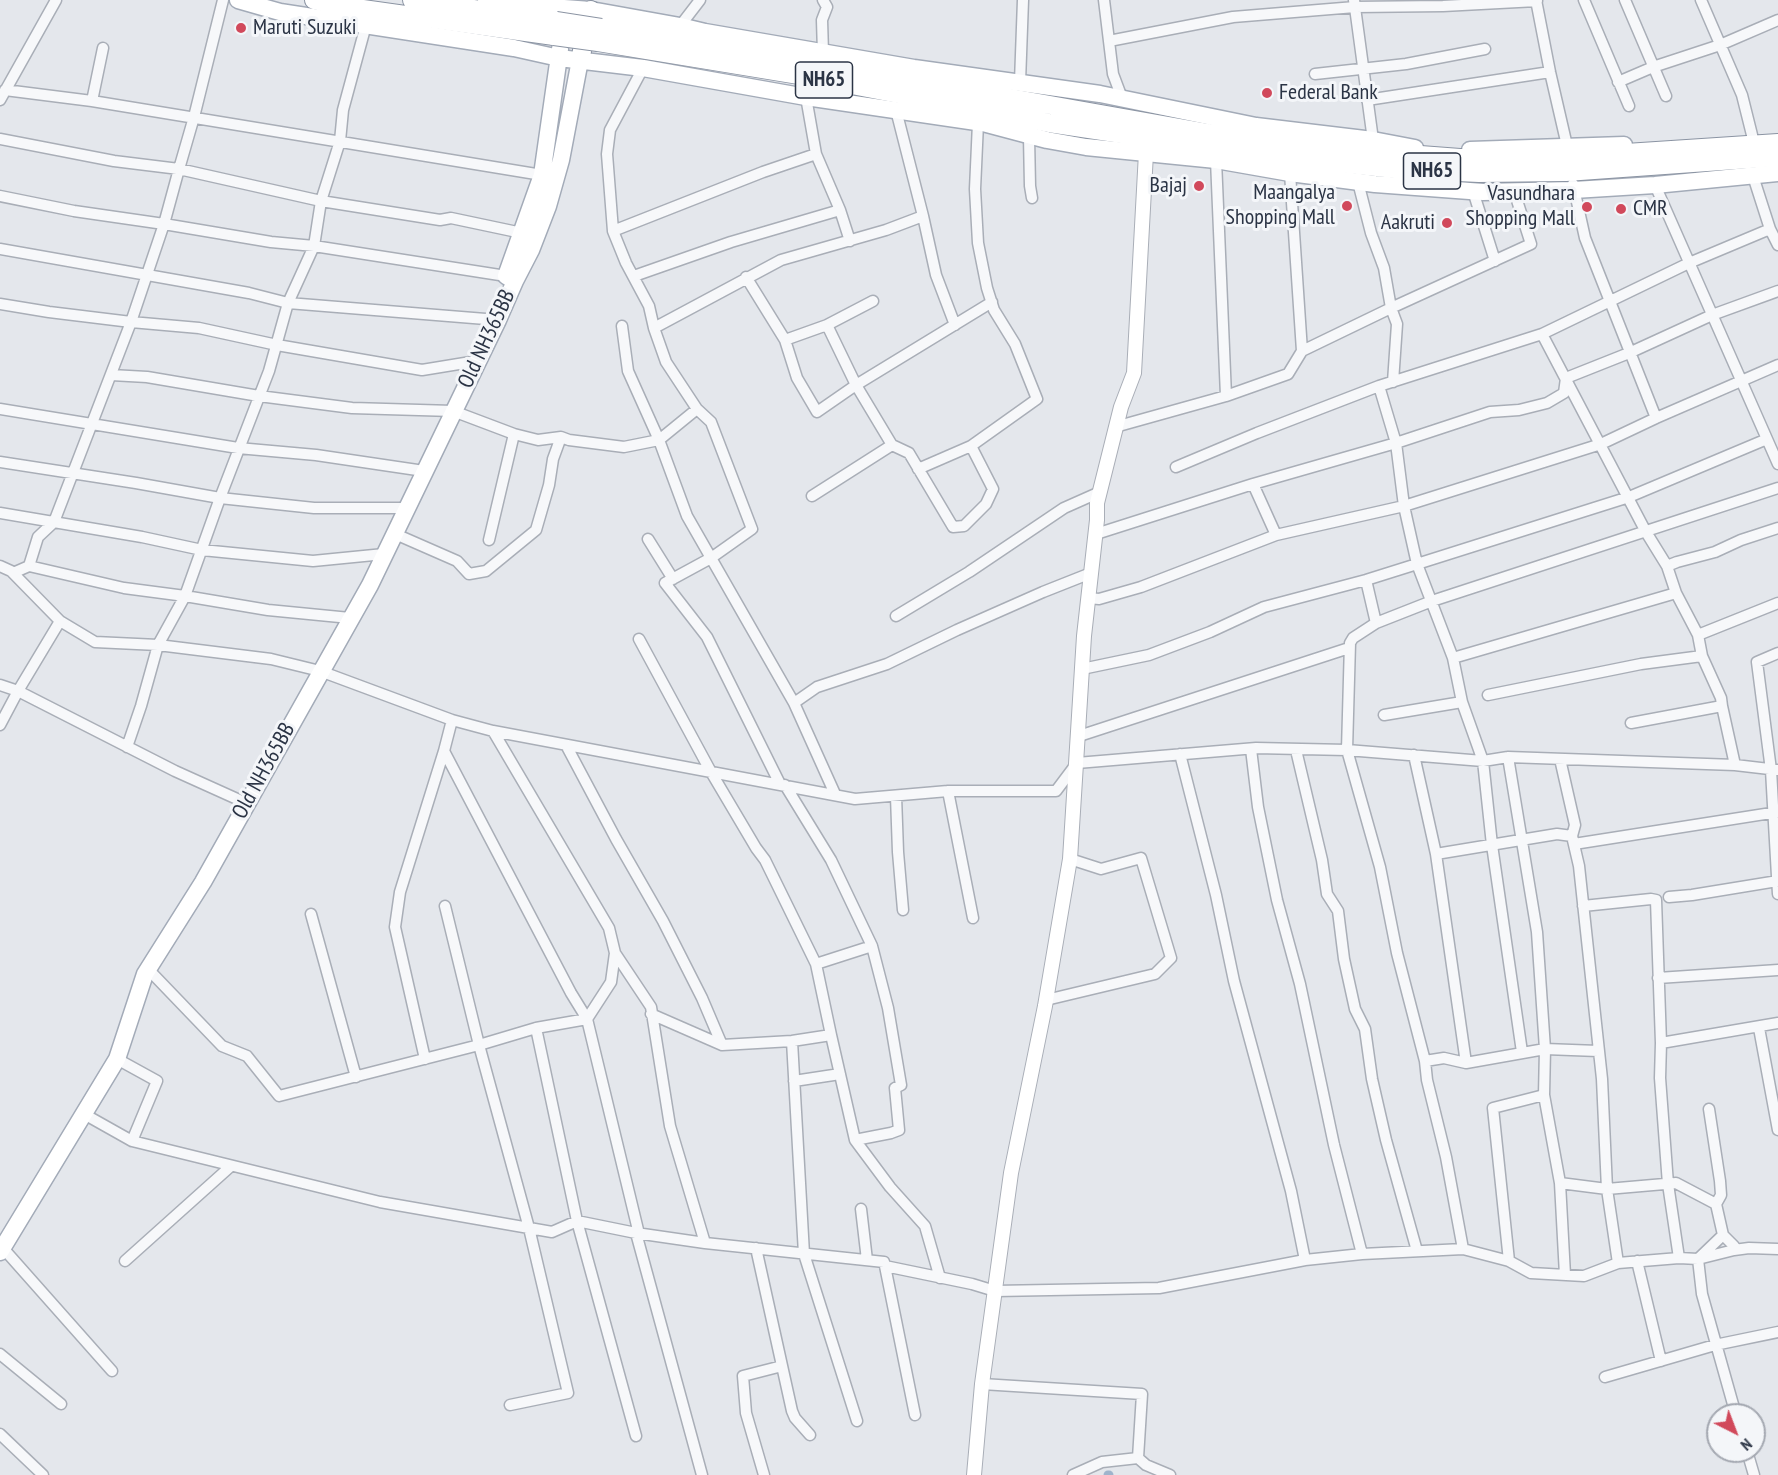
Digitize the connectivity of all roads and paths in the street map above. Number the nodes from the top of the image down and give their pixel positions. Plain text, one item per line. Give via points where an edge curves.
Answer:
1 (56, 0) edge
2 (223, 0) edge
3 (238, 0) edge
4 (314, 0) edge
5 (412, 0) edge
6 (486, 0) edge
7 (700, 0) edge
8 (823, 0) edge
9 (1023, 0) edge
10 (1104, 0) edge
11 (1536, 0) edge
12 (1584, 0) edge
13 (1625, 0) edge
14 (1701, 0) edge
15 (1354, 4) edge
16 (591, 5) edge
17 (562, 17) edge
18 (1778, 20) edge
19 (366, 25) junction
20 (680, 26) junction
21 (1109, 41) junction
22 (1720, 45) junction
23 (103, 48) dead end
24 (1485, 49) dead end
25 (823, 53) junction
26 (559, 58) junction
27 (580, 60) junction
28 (1653, 67) junction
29 (643, 68) junction
30 (1364, 69) junction
31 (1550, 72) junction
32 (1315, 74) dead end
33 (1020, 82) junction
34 (1618, 82) junction
35 (2, 95) edge
36 (1666, 96) dead end
37 (806, 97) junction
38 (1122, 99) junction
39 (1367, 100) junction
40 (92, 101) junction
41 (1629, 106) dead end
42 (896, 110) junction
43 (194, 117) junction
44 (978, 123) junction
45 (1049, 123) junction
46 (1088, 130) junction
47 (1778, 136) edge
48 (1029, 137) junction
49 (0, 139) edge
50 (1753, 139) junction
51 (1373, 140) junction
52 (340, 141) junction
53 (1778, 143) edge
54 (1567, 148) junction
55 (1146, 153) junction
56 (816, 154) junction
57 (1778, 157) edge
58 (1216, 160) junction
59 (179, 168) junction
60 (1290, 173) junction
61 (1778, 173) edge
62 (542, 175) junction
63 (1753, 176) junction
64 (1358, 182) junction
65 (1655, 185) junction
66 (1573, 186) junction
67 (1473, 191) junction
68 (1514, 191) junction
69 (0, 196) edge
70 (1032, 198) dead end
71 (321, 201) junction
72 (840, 210) junction
73 (923, 216) junction
74 (164, 224) junction
75 (1770, 229) junction
76 (613, 231) junction
77 (522, 233) junction
78 (850, 241) junction
79 (1778, 245) edge
80 (314, 246) junction
81 (0, 249) edge
82 (1495, 261) junction
83 (1689, 263) junction
84 (147, 276) junction
85 (634, 276) junction
86 (746, 277) junction
87 (510, 278) junction
88 (1778, 291) edge
89 (1610, 300) junction
90 (873, 302) dead end
91 (992, 302) junction
92 (288, 303) junction
93 (0, 304) edge
94 (1391, 308) junction
95 (1712, 315) junction
96 (498, 320) junction
97 (131, 322) junction
98 (827, 325) junction
99 (955, 325) junction
100 (622, 326) dead end
101 (654, 328) junction
102 (1542, 334) junction
103 (786, 340) junction
104 (277, 345) junction
105 (1302, 351) junction
106 (1629, 353) junction
107 (477, 361) junction
108 (1778, 365) edge
109 (111, 375) junction
110 (1566, 378) junction
111 (1741, 381) junction
112 (1393, 382) junction
113 (856, 385) junction
114 (1379, 386) junction
115 (259, 396) junction
116 (1226, 396) junction
117 (0, 409) edge
118 (697, 410) junction
119 (453, 411) junction
120 (1656, 418) junction
121 (93, 423) junction
122 (1115, 427) junction
123 (514, 434) junction
124 (561, 437) junction
125 (1767, 439) junction
126 (659, 440) junction
127 (1396, 443) junction
128 (1601, 444) junction
129 (892, 445) junction
130 (971, 446) junction
131 (238, 447) junction
132 (0, 462) edge
133 (1778, 464) edge
134 (1176, 467) dead end
135 (918, 469) junction
136 (424, 471) junction
137 (73, 473) junction
138 (1253, 484) junction
139 (1778, 488) edge
140 (1100, 492) junction
141 (812, 496) dead end
142 (1629, 497) junction
143 (220, 498) junction
144 (1404, 506) junction
145 (407, 508) junction
146 (0, 513) edge
147 (54, 522) junction
148 (1778, 528) edge
149 (1646, 532) junction
150 (393, 533) junction
151 (1096, 534) junction
152 (1276, 535) junction
153 (648, 539) dead end
154 (489, 540) dead end
155 (202, 550) junction
156 (384, 554) junction
157 (711, 558) junction
158 (1417, 564) junction
159 (0, 566) edge
160 (29, 566) junction
161 (1667, 566) junction
162 (13, 573) junction
163 (1091, 573) junction
164 (673, 579) junction
165 (1366, 580) junction
166 (1676, 593) junction
167 (185, 596) junction
168 (1088, 598) junction
169 (1432, 601) junction
170 (1778, 603) edge
171 (896, 616) dead end
172 (350, 618) junction
173 (60, 621) junction
174 (1376, 623) junction
175 (1698, 635) junction
176 (639, 639) dead end
177 (158, 645) junction
178 (1349, 648) junction
179 (1778, 653) edge
180 (1702, 656) junction
181 (1453, 658) junction
182 (1082, 669) junction
183 (320, 671) junction
184 (0, 685) edge
185 (18, 691) junction
186 (1488, 695) dead end
187 (1462, 702) junction
188 (794, 703) junction
189 (1722, 706) junction
190 (1384, 715) dead end
191 (452, 720) junction
192 (1630, 723) dead end
193 (0, 725) edge
194 (493, 731) junction
195 (1079, 736) junction
196 (566, 745) junction
197 (127, 747) junction
198 (1251, 749) junction
199 (1296, 750) junction
200 (1347, 750) junction
201 (444, 751) junction
202 (1180, 754) junction
203 (1414, 755) junction
204 (1508, 757) junction
205 (1560, 759) junction
206 (1483, 761) junction
207 (1077, 763) junction
208 (1735, 765) junction
209 (1774, 770) edge
210 (711, 772) junction
211 (783, 785) junction
212 (948, 791) junction
213 (835, 794) junction
214 (896, 796) junction
215 (246, 803) junction
216 (1775, 813) edge
217 (1521, 838) junction
218 (1573, 840) junction
219 (1492, 845) junction
220 (1436, 854) junction
221 (1070, 859) junction
222 (1777, 881) edge
223 (1778, 894) edge
224 (1670, 897) dead end
225 (445, 906) dead end
226 (1583, 906) junction
227 (903, 910) dead end
228 (311, 914) dead end
229 (973, 918) dead end
230 (872, 946) junction
231 (615, 953) junction
232 (816, 964) junction
233 (148, 969) junction
234 (1778, 970) edge
235 (1658, 978) junction
236 (632, 979) junction
237 (611, 982) junction
238 (1046, 1000) junction
239 (651, 1014) junction
240 (587, 1019) junction
241 (1778, 1023) edge
242 (536, 1028) junction
243 (1759, 1028) junction
244 (831, 1035) junction
245 (792, 1041) junction
246 (1661, 1043) junction
247 (478, 1045) junction
248 (722, 1045) junction
249 (1545, 1049) junction
250 (1598, 1051) junction
251 (1522, 1052) junction
252 (117, 1059) junction
253 (424, 1059) junction
254 (1425, 1061) junction
255 (1466, 1063) junction
256 (840, 1074) junction
257 (356, 1077) junction
258 (794, 1081) junction
259 (1544, 1095) junction
260 (1709, 1109) dead end
261 (84, 1114) junction
262 (1778, 1130) edge
263 (855, 1140) junction
264 (132, 1142) junction
265 (231, 1166) junction
266 (1560, 1183) junction
267 (1668, 1184) junction
268 (1607, 1189) junction
269 (1716, 1204) junction
270 (861, 1209) dead end
271 (577, 1221) junction
272 (529, 1228) junction
273 (637, 1233) junction
274 (1723, 1235) junction
275 (705, 1243) junction
276 (756, 1248) junction
277 (1463, 1249) junction
278 (1778, 1249) edge
279 (2, 1250) edge
280 (1734, 1250) junction
281 (1417, 1251) junction
282 (804, 1254) junction
283 (1362, 1254) junction
284 (1679, 1258) junction
285 (1698, 1259) junction
286 (867, 1260) junction
287 (1305, 1260) junction
288 (125, 1261) dead end
289 (1509, 1261) junction
290 (1637, 1261) junction
291 (1618, 1263) junction
292 (885, 1266) junction
293 (1565, 1275) junction
294 (940, 1278) junction
295 (995, 1291) junction
296 (1778, 1332) edge
297 (1715, 1345) junction
298 (0, 1354) edge
299 (1660, 1361) junction
300 (782, 1366) junction
301 (112, 1371) dead end
302 (1605, 1377) dead end
303 (982, 1384) junction
304 (1732, 1403) edge
305 (61, 1404) dead end
306 (510, 1405) dead end
307 (915, 1414) dead end
308 (857, 1421) dead end
309 (0, 1434) edge
310 (810, 1435) dead end
311 (636, 1436) dead end
312 (1137, 1458) junction
313 (43, 1475) edge
314 (702, 1475) edge
315 (764, 1475) edge
316 (974, 1475) edge
317 (1073, 1475) edge
318 (1170, 1475) edge

1 - 35 street
2 - 43 street
3 - 19 main road via 280,12
4 - 17 highway, NH65 via 335,5
5 - 17 highway, NH65
6 - 17 main road
7 - 20 street
8 - 25 street via 827,7 822,20
9 - 33 street
10 - 21 street
11 - 15 street via 1443,6
11 - 31 street
12 - 34 street
13 - 28 street
14 - 22 street
15 - 21 street via 1233,17
15 - 30 street
16 - 17 main road
16 - 20 main road
16 - 27 highway
17 - 26 main road, Old NH365BB
17 - 45 highway, NH65, bridge via 599,35
18 - 22 street
19 - 26 main road
19 - 52 street via 343,110
20 - 25 main road
21 - 38 street via 1113,74
22 - 28 street
22 - 50 street via 1742,95
23 - 40 street
24 - 30 street
25 - 33 main road
26 - 27 main road
26 - 62 main road, Old NH365BB
27 - 29 main road
27 - 87 main road, Old NH365BB via 548,206 531,250
28 - 34 street
28 - 36 street
29 - 37 main road
29 - 76 street via 610,130 607,154
30 - 32 street
30 - 39 street
31 - 39 street
31 - 54 street
33 - 38 main road
34 - 41 street
35 - 40 street
37 - 42 main road
37 - 56 street
38 - 51 main road via 1256,126
39 - 51 street
40 - 43 street
42 - 44 main road
42 - 73 street
43 - 52 street
43 - 59 street
44 - 48 main road
44 - 91 street via 978,243
45 - 46 highway, NH65
45 - 46 main road
45 - 48 main road
46 - 53 highway, NH65 via 1208,133 1460,158 1550,158
46 - 55 main road
46 - 57 highway, NH65 via 1395,170 1566,172
47 - 50 main road
48 - 70 street
49 - 59 street via 114,161
50 - 54 main road
51 - 54 main road via 1463,150
52 - 62 street
52 - 71 street
55 - 58 main road
55 - 122 street via 1134,373
56 - 72 street
56 - 76 street
58 - 60 main road
58 - 116 street
59 - 71 street
59 - 74 street
60 - 64 main road
60 - 105 street
61 - 63 main road
62 - 77 main road, Old NH365BB
63 - 65 main road
63 - 75 street
64 - 67 main road
64 - 94 street via 1384,268
65 - 66 main road
65 - 83 street
66 - 68 main road
66 - 89 street via 1585,238
67 - 68 main road
67 - 82 street
68 - 82 street via 1531,244
69 - 74 street
71 - 77 street via 440,220 451,218
71 - 80 street
72 - 78 street
72 - 85 street via 730,242
73 - 78 street
73 - 99 street via 936,275
74 - 80 street
74 - 84 street
75 - 79 street
75 - 83 street
76 - 85 street
77 - 87 main road, Old NH365BB
78 - 86 street via 780,260
80 - 87 street
80 - 92 street
81 - 84 street
82 - 94 street
83 - 89 street
83 - 95 street
84 - 92 street
84 - 97 street
85 - 101 street via 649,306
86 - 101 street
86 - 103 street
87 - 96 main road, Old NH365BB
88 - 95 street
89 - 102 street
89 - 106 street
90 - 98 street
91 - 99 street
91 - 130 street via 1037,399
92 - 96 street
92 - 104 street
93 - 97 street
94 - 105 street
94 - 112 street via 1397,324
95 - 106 street
95 - 111 street
96 - 107 main road, Old NH365BB
97 - 104 street via 199,328
97 - 109 street
98 - 103 street
98 - 113 street
99 - 113 street
100 - 126 street via 628,371
101 - 118 street via 666,362
102 - 110 street
102 - 112 street
103 - 113 street via 797,378 817,412
104 - 107 street via 422,370
104 - 115 street
105 - 116 street via 1288,374
106 - 110 street
106 - 120 street
107 - 119 main road, Old NH365BB
108 - 111 street
109 - 115 street via 147,377
109 - 121 street
110 - 127 street via 1564,393 1547,403 1490,412
110 - 128 street
111 - 120 street
111 - 125 street
112 - 114 street
113 - 129 street
114 - 127 street
114 - 134 street
115 - 119 street via 352,408
115 - 131 street
116 - 122 street
117 - 121 street
118 - 126 street
118 - 157 street via 711,422 752,529
119 - 123 street
119 - 136 main road, Old NH365BB
120 - 128 street
121 - 131 street
121 - 137 street
122 - 140 street
123 - 124 street via 538,440
123 - 154 street
124 - 126 street via 624,447
124 - 150 street via 536,530 486,571 469,574 457,561
125 - 133 street
125 - 142 street
126 - 157 street via 687,516
127 - 138 street
127 - 144 street
128 - 142 street
128 - 144 street
129 - 135 street via 909,453
129 - 141 street
130 - 135 street
130 - 135 street via 993,489 986,504 964,525 952,528
131 - 136 street
131 - 143 street
132 - 137 street
136 - 145 main road, Old NH365BB
137 - 143 street
137 - 147 street
138 - 151 street
138 - 152 street
139 - 149 street
140 - 151 street
140 - 171 street via 1064,508
142 - 149 street
142 - 158 street
143 - 145 street via 314,508
143 - 155 street
144 - 152 street
144 - 158 street
145 - 150 main road, Old NH365BB
146 - 147 street
147 - 155 street
147 - 160 street via 38,537
148 - 161 street
149 - 161 street
149 - 169 street
150 - 156 main road, Old NH365BB
151 - 163 street
152 - 168 street via 1141,587 1099,599
153 - 164 street
155 - 156 street via 313,561
155 - 167 street
156 - 172 main road, Old NH365BB
157 - 164 street
157 - 188 street
158 - 165 street
158 - 169 street
159 - 162 street
160 - 162 street
160 - 167 street via 124,588
161 - 166 street
162 - 173 street
163 - 168 street
163 - 188 street via 887,664 816,687
164 - 211 street via 665,583 707,637
165 - 174 street
165 - 182 street via 1264,607 1149,655
166 - 175 street
166 - 181 street
167 - 172 street
167 - 177 street
168 - 182 street
169 - 174 street
169 - 181 street
170 - 175 street
172 - 183 main road, Old NH365BB
173 - 177 street via 95,642
173 - 185 street
174 - 178 street via 1353,638
175 - 180 street
176 - 210 street
177 - 183 street via 271,659
177 - 197 street
178 - 195 street
178 - 200 street
179 - 209 street via 1757,662
180 - 186 street via 1641,664
180 - 189 street
181 - 187 street
182 - 195 street
183 - 191 street
183 - 215 main road, Old NH365BB
184 - 185 street
185 - 193 street
185 - 197 street
187 - 190 street
187 - 206 street
188 - 213 street
189 - 192 street
189 - 208 street
191 - 194 street
191 - 201 street
194 - 196 street
194 - 231 street via 609,928
195 - 207 street
196 - 210 street
196 - 248 street via 663,921
197 - 215 street
198 - 199 street
198 - 202 street
198 - 283 street via 1277,900
199 - 200 street
199 - 281 street via 1327,894 1338,911 1344,959 1355,1009 1365,1029 1386,1140
200 - 203 street
200 - 254 street via 1380,867
201 - 240 street
201 - 253 street via 400,892 394,927
202 - 207 street
202 - 287 street
203 - 206 street
203 - 220 street
204 - 205 street
204 - 206 street
204 - 217 street
205 - 208 street
205 - 218 street via 1575,825
206 - 219 street
207 - 212 street via 1056,791
207 - 221 street
208 - 209 street
209 - 216 street
210 - 211 street
210 - 232 street via 765,860
211 - 213 street
211 - 230 street via 831,860
212 - 214 street
212 - 229 street
213 - 214 street via 855,799
214 - 227 street
215 - 233 main road, Old NH365BB via 203,882
216 - 218 street
216 - 222 street
217 - 218 street via 1557,834
217 - 219 street
217 - 249 street via 1537,932
218 - 226 street
219 - 220 street
219 - 251 street
220 - 255 street
221 - 238 street
221 - 238 street via 1101,869 1141,858 1170,958 1155,974
222 - 223 street
222 - 224 street
225 - 247 street
226 - 235 street via 1656,900
226 - 250 street
228 - 257 street
230 - 232 street
230 - 263 street via 888,1008 901,1085 895,1088 899,1130
231 - 236 street
231 - 237 street
232 - 244 street
233 - 252 main road, Old NH365BB
233 - 257 street via 222,1046 247,1056 279,1096
234 - 235 street
235 - 246 street
236 - 237 street
236 - 239 street via 651,1007
237 - 240 street
238 - 295 street via 1011,1173
239 - 248 street
239 - 275 street via 670,1126
240 - 242 street
240 - 273 street
241 - 243 street
242 - 247 street
242 - 271 street
243 - 246 street
243 - 262 street
244 - 245 street
244 - 256 street
245 - 248 street
245 - 258 street
246 - 267 street
247 - 253 street
247 - 272 street
249 - 250 street
249 - 251 street
249 - 259 street
250 - 268 street
251 - 255 street
252 - 261 main road, Old NH365BB
252 - 264 street via 157,1081
253 - 257 street
254 - 255 street via 1444,1058
254 - 277 street
256 - 258 street
256 - 263 street
258 - 282 street
259 - 266 street
259 - 289 street via 1493,1108
260 - 269 street via 1720,1180 1721,1194
261 - 264 street
261 - 279 main road, Old NH365BB
263 - 294 street via 925,1226
264 - 265 street
265 - 272 street via 380,1202
265 - 288 street
266 - 268 street
266 - 293 street
267 - 268 street
267 - 269 street via 1676,1184
267 - 284 street
268 - 291 street
269 - 274 street
270 - 286 street
271 - 272 street via 552,1232
271 - 273 street
271 - 311 street
272 - 306 street via 568,1394
273 - 275 street
273 - 314 street
274 - 280 street
274 - 285 street
275 - 276 street
276 - 282 street
276 - 300 street
277 - 281 street
277 - 289 street
278 - 280 street
279 - 301 street
280 - 285 street
281 - 283 street
282 - 286 street
282 - 308 street
283 - 287 street
284 - 285 street
284 - 290 street
285 - 297 street
286 - 292 street via 884,1262
287 - 295 street via 1159,1288
289 - 293 street via 1531,1273
290 - 291 street
290 - 299 street
291 - 293 street via 1584,1276
292 - 294 street
292 - 307 street
294 - 295 street
295 - 303 street
296 - 297 street
297 - 299 street
297 - 304 street
298 - 305 street
299 - 302 street
300 - 310 street via 792,1412
300 - 315 street via 743,1376 746,1413
303 - 312 street via 1142,1394
303 - 316 street
309 - 313 street
312 - 317 street via 1102,1462
312 - 318 street

